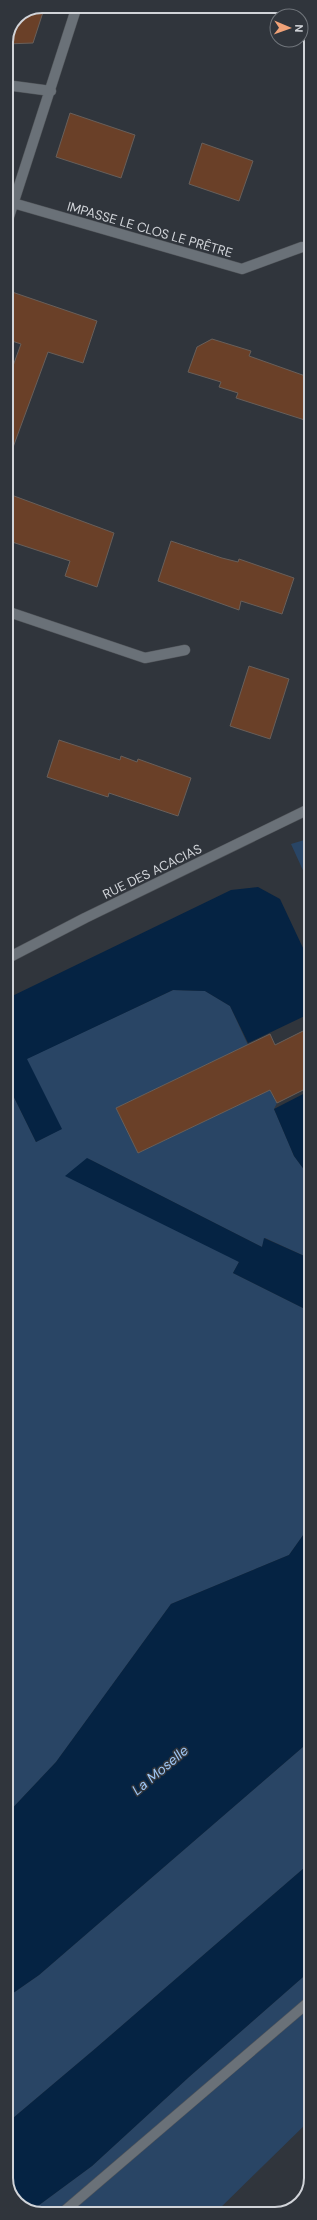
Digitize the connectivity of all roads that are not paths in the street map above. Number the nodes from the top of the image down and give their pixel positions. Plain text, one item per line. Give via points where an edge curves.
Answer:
1 (75, 13) edge
2 (13, 86) edge
3 (51, 91) junction
4 (13, 203) joint
5 (302, 247) dead end
6 (13, 613) edge
7 (185, 650) dead end
8 (304, 811) edge
9 (13, 956) edge
10 (304, 2006) edge
11 (69, 2207) edge

1 - 3 street
2 - 3 street
3 - 4 street
4 - 5 street, IMPASSE LE CLOS LE PRÊTRE via 242,269
6 - 7 street via 146,658
8 - 9 street, RUE DES ACACIAS via 85,918
10 - 11 street

